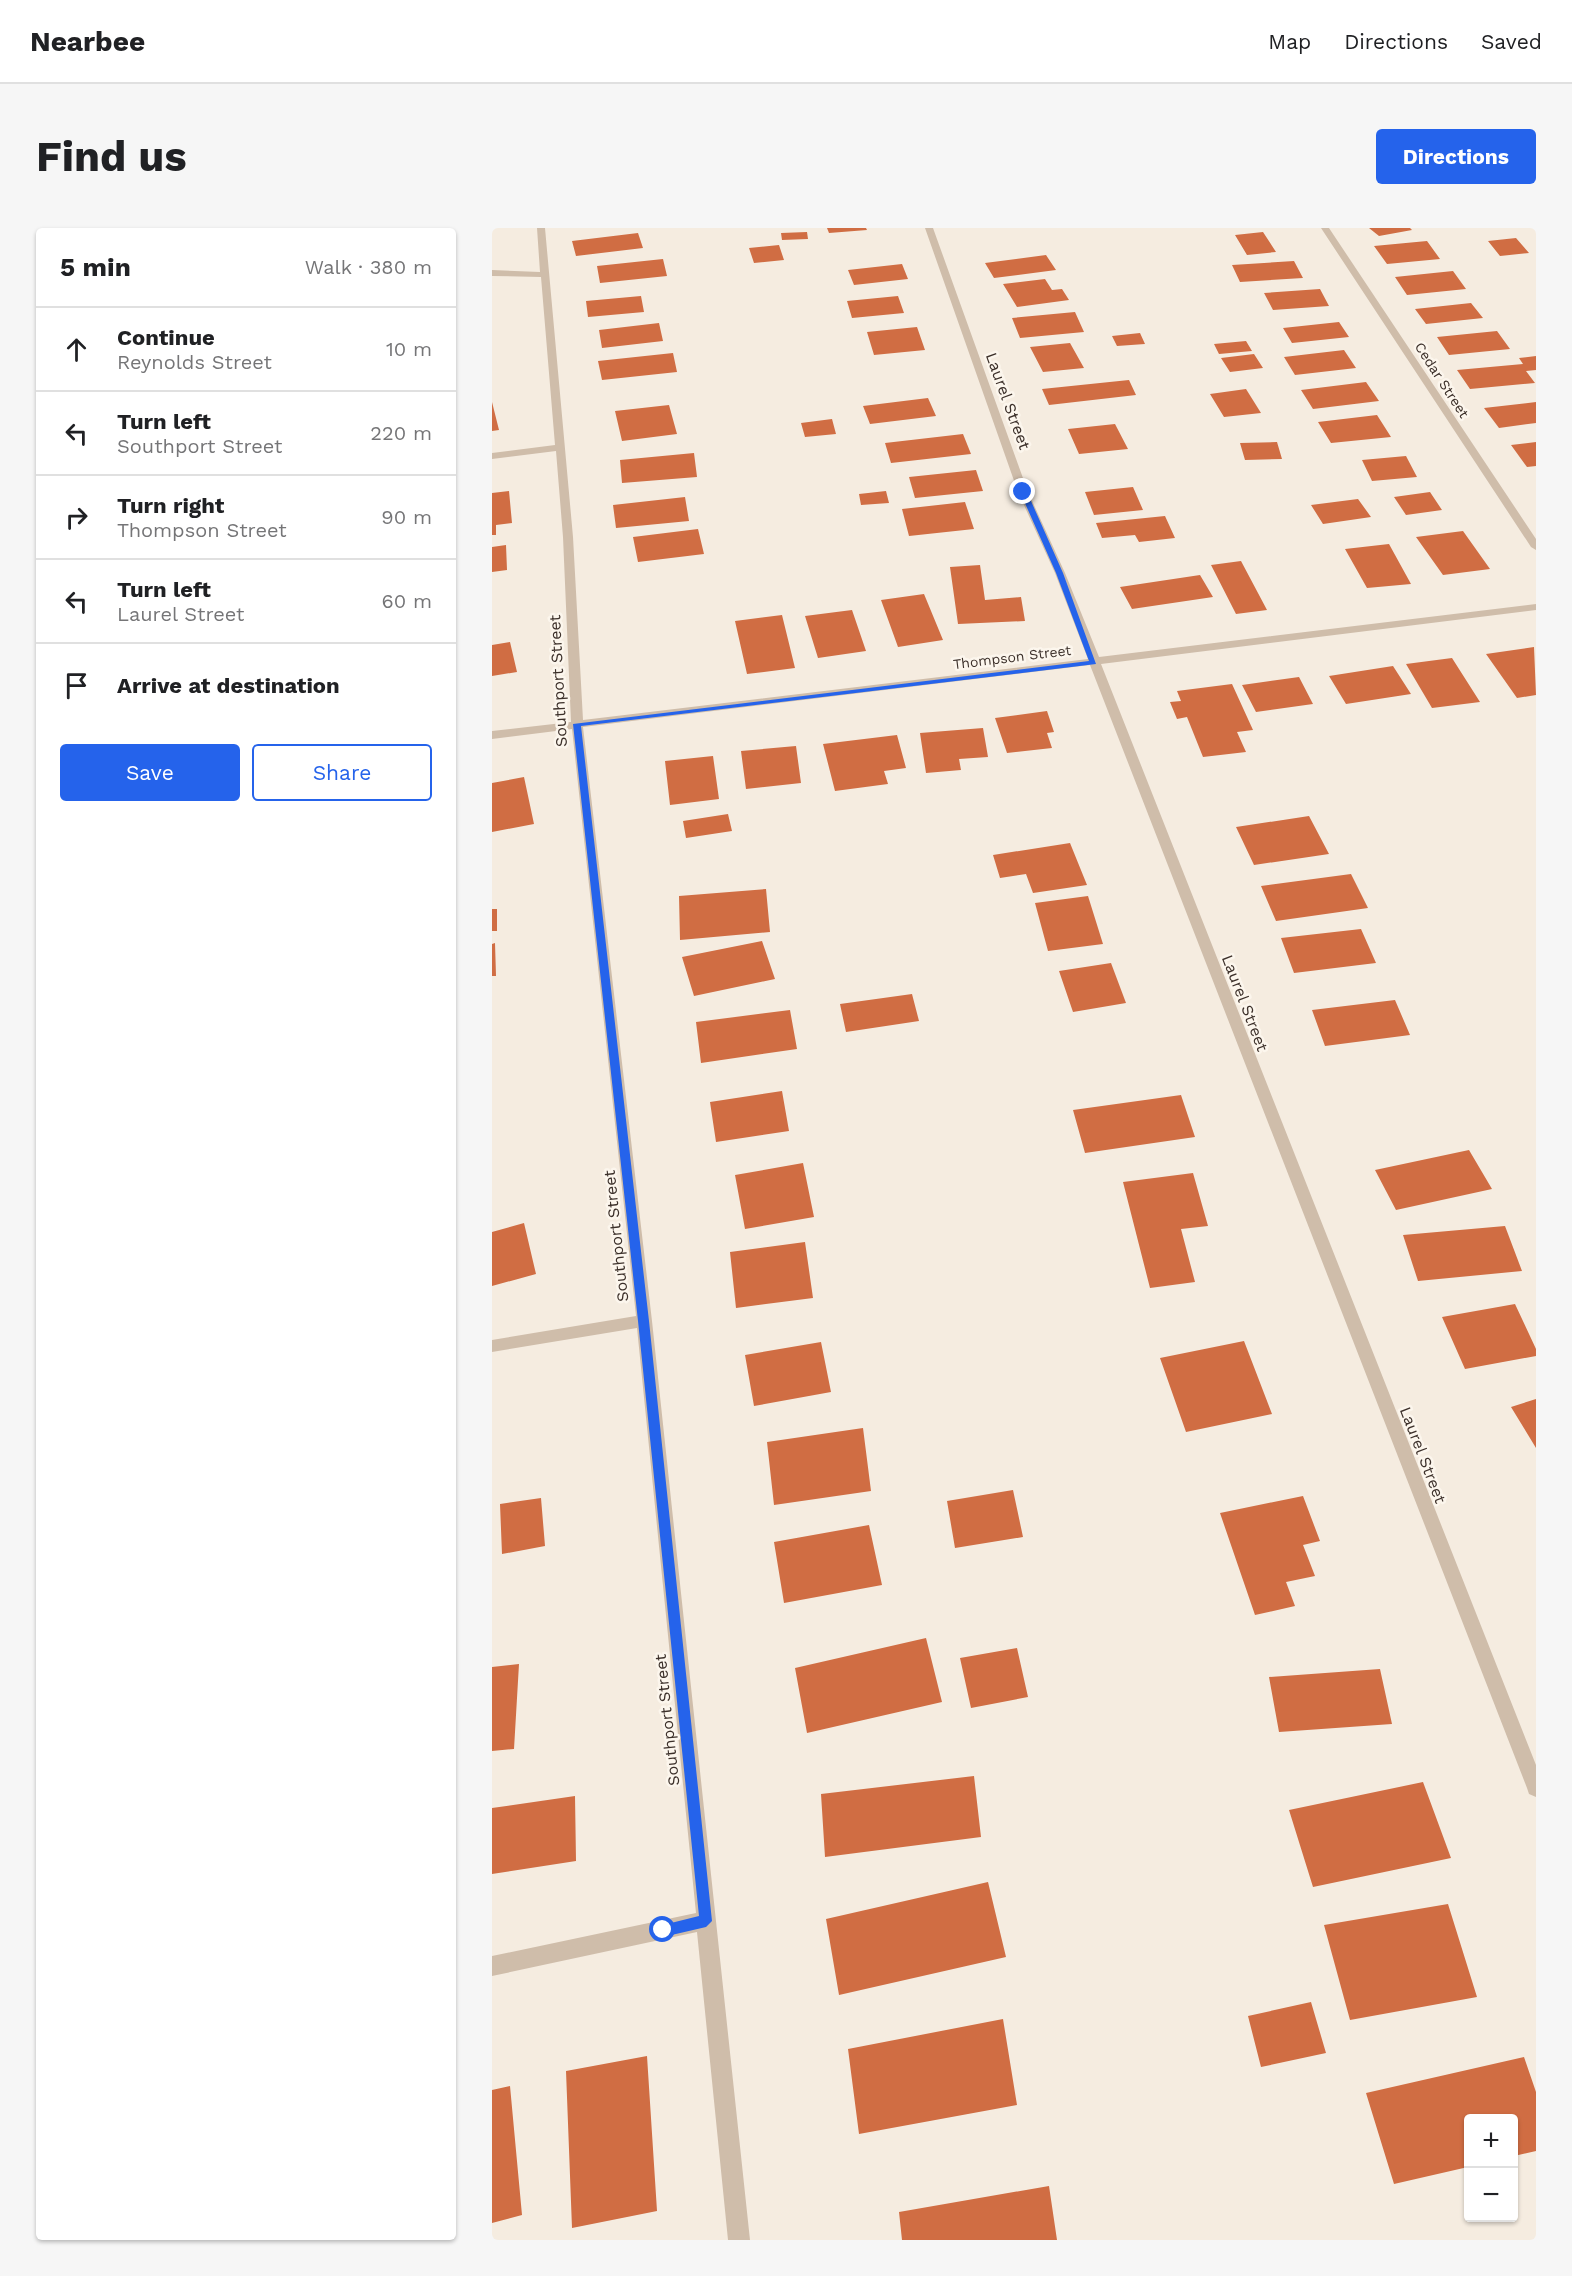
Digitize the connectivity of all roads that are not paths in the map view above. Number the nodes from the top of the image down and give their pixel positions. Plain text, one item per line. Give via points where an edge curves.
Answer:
1 (542, 228) edge
2 (929, 228) edge
3 (1325, 228) edge
4 (492, 273) edge
5 (546, 275) junction
6 (559, 448) junction
7 (492, 456) edge
8 (1536, 547) edge
9 (1536, 607) edge
10 (1093, 662) junction
11 (577, 724) junction
12 (492, 735) edge
13 (644, 1321) junction
14 (492, 1346) edge
15 (1536, 1788) edge
16 (706, 1921) junction
17 (492, 1966) edge
18 (739, 2240) edge

1 - 5 street, Southport Street
2 - 10 street, Laurel Street via 1023,492 1060,573
3 - 8 street, Cedar Street
4 - 5 street
5 - 6 street, Southport Street
6 - 7 street
6 - 11 street, Southport Street via 568,537
9 - 10 street, Thompson Street
10 - 11 street, Thompson Street
10 - 15 street, Laurel Street
11 - 12 street, Thompson Street
11 - 13 street, Southport Street
13 - 14 street
13 - 16 street, Southport Street
16 - 17 street
16 - 18 street, Southport Street

